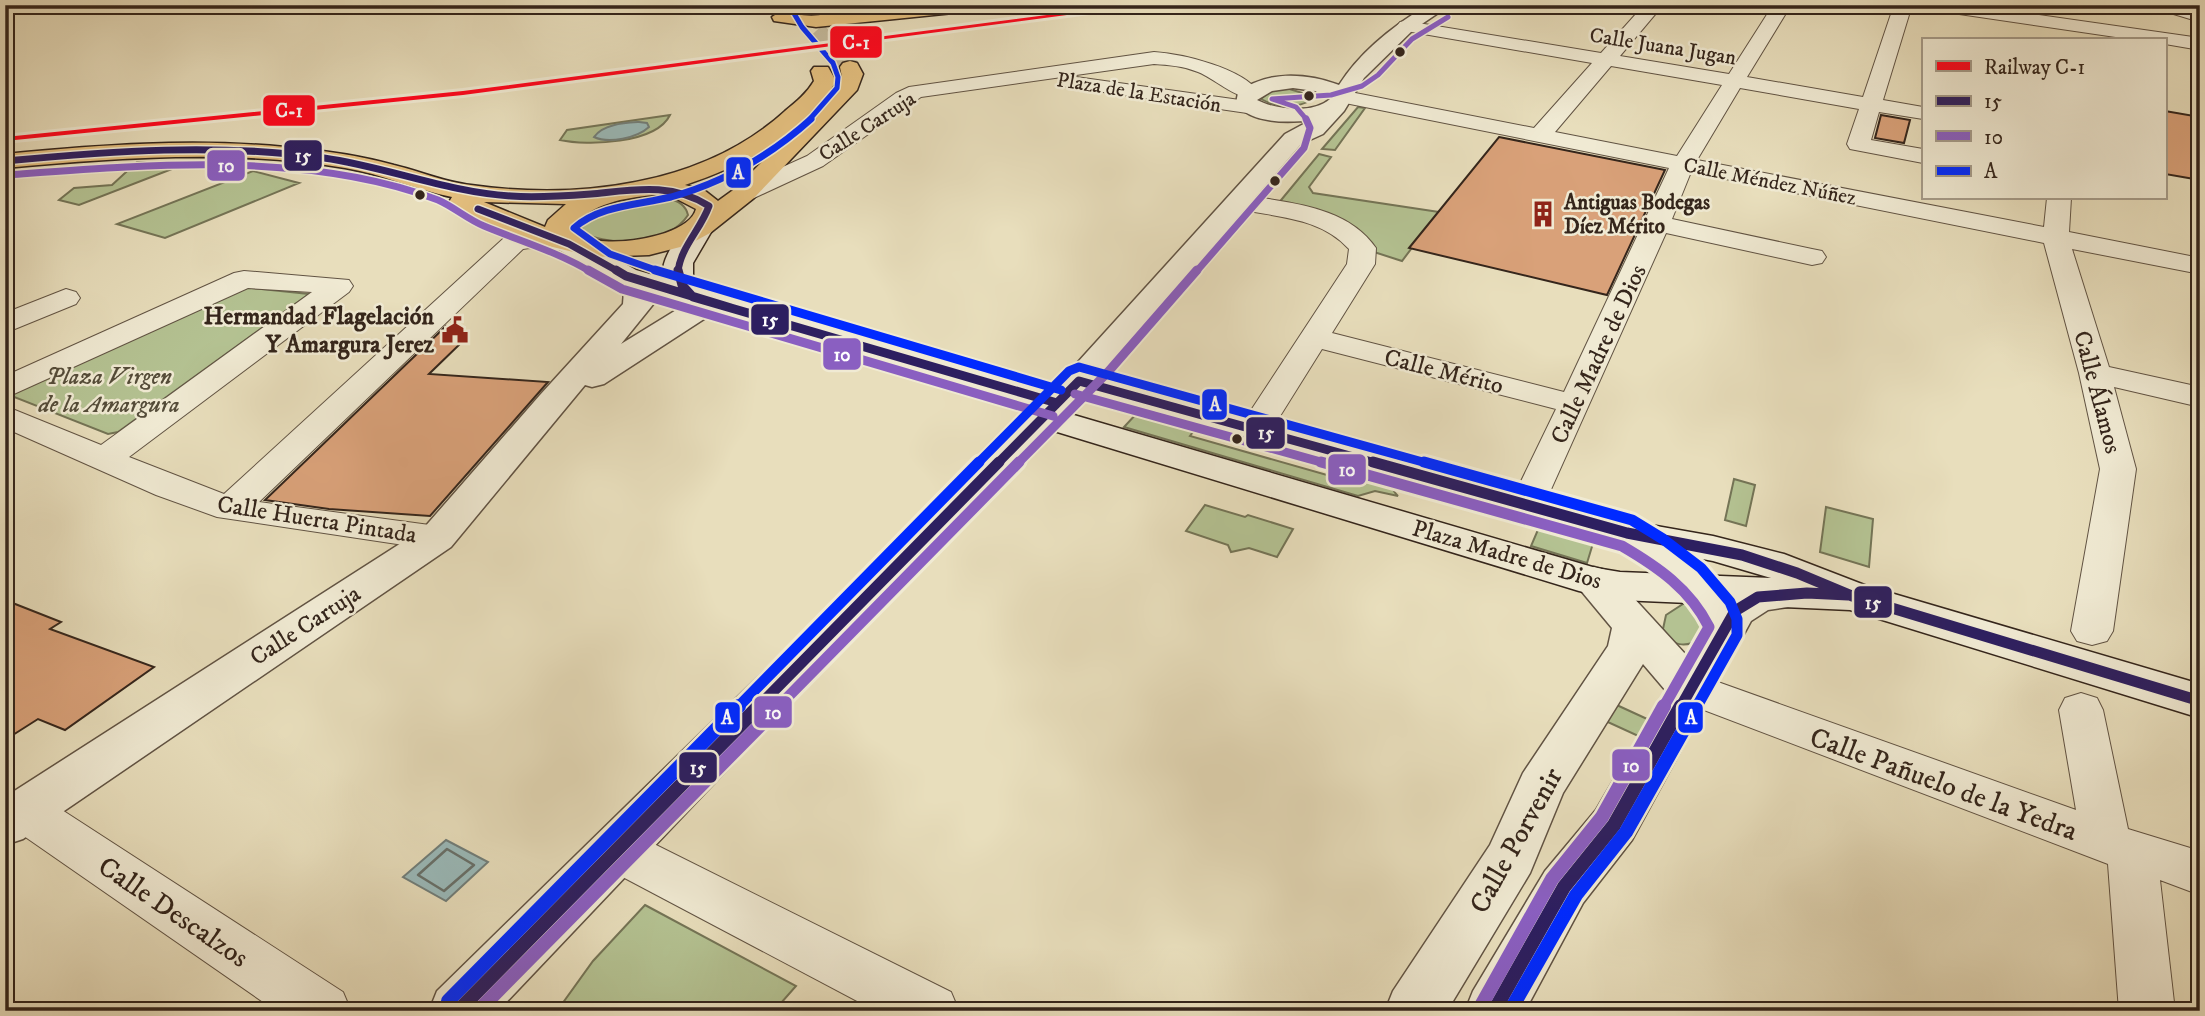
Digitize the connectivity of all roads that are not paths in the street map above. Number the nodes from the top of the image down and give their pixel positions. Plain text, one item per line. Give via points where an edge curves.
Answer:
1 (855, 5) edge
2 (983, 5) edge
3 (1441, 5) edge
4 (1654, 5) edge
5 (1782, 5) edge
6 (1903, 5) edge
7 (1932, 5) edge
8 (2163, 5) edge
9 (947, 8) edge
10 (2077, 9) dead end
11 (920, 12) junction
12 (839, 14) edge
13 (2200, 17) edge
14 (781, 19) edge
15 (1406, 26) junction
16 (2092, 29) junction
17 (816, 31) dead end
18 (2157, 38) edge
19 (2166, 39) edge
20 (2200, 44) edge
21 (1606, 60) junction
22 (850, 67) dead end
23 (821, 71) dead end
24 (1356, 74) junction
25 (1037, 75) junction
26 (1733, 81) junction
27 (1306, 83) junction
28 (1338, 101) junction
29 (1871, 104) junction
30 (1260, 105) junction
31 (1922, 113) edge
32 (1540, 135) junction
33 (1293, 139) junction
34 (1922, 156) edge
35 (5, 161) edge
36 (1683, 164) junction
37 (448, 189) junction
38 (631, 190) junction
39 (745, 193) junction
40 (2059, 200) edge
41 (1240, 202) junction
42 (1658, 224) junction
43 (700, 227) junction
44 (2056, 238) junction
45 (569, 244) junction
46 (1812, 257) dead end
47 (2200, 266) edge
48 (626, 276) junction
49 (66, 298) dead end
50 (702, 300) junction
51 (5, 324) edge
52 (1314, 338) junction
53 (2095, 373) junction
54 (5, 388) edge
55 (2200, 397) edge
56 (1060, 401) junction
57 (552, 402) junction
58 (1574, 404) junction
59 (5, 416) edge
60 (1255, 430) junction
61 (104, 459) junction
62 (1527, 506) junction
63 (230, 509) junction
64 (1627, 533) junction
65 (437, 538) junction
66 (1607, 584) junction
67 (1704, 589) junction
68 (1807, 593) junction
69 (1852, 596) junction
70 (1634, 626) junction
71 (1725, 628) junction
72 (2092, 631) dead end
73 (1616, 670) junction
74 (1687, 694) junction
75 (2200, 701) edge
76 (2081, 710) dead end
77 (15, 817) edge
78 (2119, 847) junction
79 (618, 850) junction
80 (2200, 873) edge
81 (323, 1011) edge
82 (458, 1011) edge
83 (931, 1011) edge
84 (1414, 1011) edge
85 (1494, 1011) edge
86 (2147, 1011) edge

1 - 11 main road
2 - 9 main road
3 - 15 street
4 - 21 street
5 - 26 street, Calle Madre de Dios
6 - 29 street
7 - 16 street
8 - 13 street
9 - 11 main road
10 - 16 street
11 - 12 main road
12 - 14 main road via 806,21
12 - 17 main road
15 - 21 street, Calle Juana Jugan
15 - 24 street
16 - 18 street
19 - 20 street
21 - 26 street, Calle Juana Jugan
21 - 32 street
22 - 39 main road, Calle Cartuja via 852,82
23 - 38 main road, Calle Cartuja via 825,81 819,91 768,139 722,164
24 - 27 street
24 - 28 street
25 - 30 street, Plaza de la Estación via 1192,101
25 - 30 street, Plaza de la Estación via 1171,58 1208,66
25 - 39 street, Calle Cartuja via 916,91 815,161
26 - 29 street, Calle Juana Jugan
26 - 36 street, Calle Madre de Dios
27 - 28 street via 1329,88
27 - 30 street via 1273,84
28 - 30 street via 1310,114
28 - 32 street, Calle Méndez Núñez
28 - 33 street via 1315,129
29 - 31 street, Calle Juana Jugan
29 - 34 street via 1858,144
30 - 33 street via 1295,124
32 - 36 street, Calle Méndez Núñez
33 - 41 street
35 - 37 main road via 155,150 285,153 377,167
36 - 42 street, Calle Madre de Dios
36 - 44 street, Calle Méndez Núñez
37 - 38 main road via 515,196
37 - 45 main road via 463,202 497,218
38 - 43 main road via 666,189 701,198 709,206 709,216
38 - 45 main road via 578,206 564,216 559,236
39 - 43 main road, Calle Cartuja
40 - 44 street
41 - 52 street via 1334,222 1352,233 1363,248 1361,264
41 - 56 street
42 - 46 street
42 - 58 street, Calle Madre de Dios
43 - 45 main road via 672,241 635,250
43 - 50 street, Calle Cartuja via 675,273 680,285
44 - 47 street, Calle Méndez Núñez
44 - 53 street, Calle Álamos
45 - 48 street, Plaza Madre de Dios
45 - 63 street via 538,238 514,243
48 - 50 street, Plaza Madre de Dios
48 - 57 street, Calle Cartuja via 639,288 636,309
49 - 51 street
50 - 56 street, Plaza Madre de Dios
50 - 57 street, Calle Cartuja
52 - 58 street, Calle Mérito
52 - 60 street
53 - 55 street
53 - 72 street, Calle Álamos via 2118,469
54 - 61 street via 244,279 339,286
56 - 60 street, Plaza Madre de Dios
56 - 66 street, Plaza Madre de Dios
56 - 79 street
57 - 65 street, Calle Cartuja
58 - 62 street, Calle Madre de Dios
59 - 61 street, Calle Huerta Pintada
60 - 62 street, Plaza Madre de Dios
61 - 63 street, Calle Huerta Pintada
62 - 64 street, Plaza Madre de Dios
63 - 65 street, Calle Huerta Pintada
64 - 66 street, Plaza Madre de Dios via 1649,555 1646,574
64 - 67 street via 1665,554
64 - 69 street via 1759,558
65 - 77 street, Calle Cartuja
66 - 67 street
66 - 70 street
67 - 68 street
67 - 71 street
68 - 69 street
68 - 71 street via 1758,597 1735,611
69 - 75 street
70 - 73 street, Calle Porvenir via 1630,648
70 - 74 street
71 - 74 street
73 - 74 street via 1642,672
73 - 84 street, Calle Porvenir via 1541,787 1511,857
74 - 78 street, Calle Pañuelo de la Yedra
74 - 85 street via 1614,825 1564,887
76 - 78 street
77 - 81 street, Calle Descalzos
78 - 80 street, Calle Pañuelo de la Yedra
78 - 86 street
79 - 82 street
79 - 83 street

